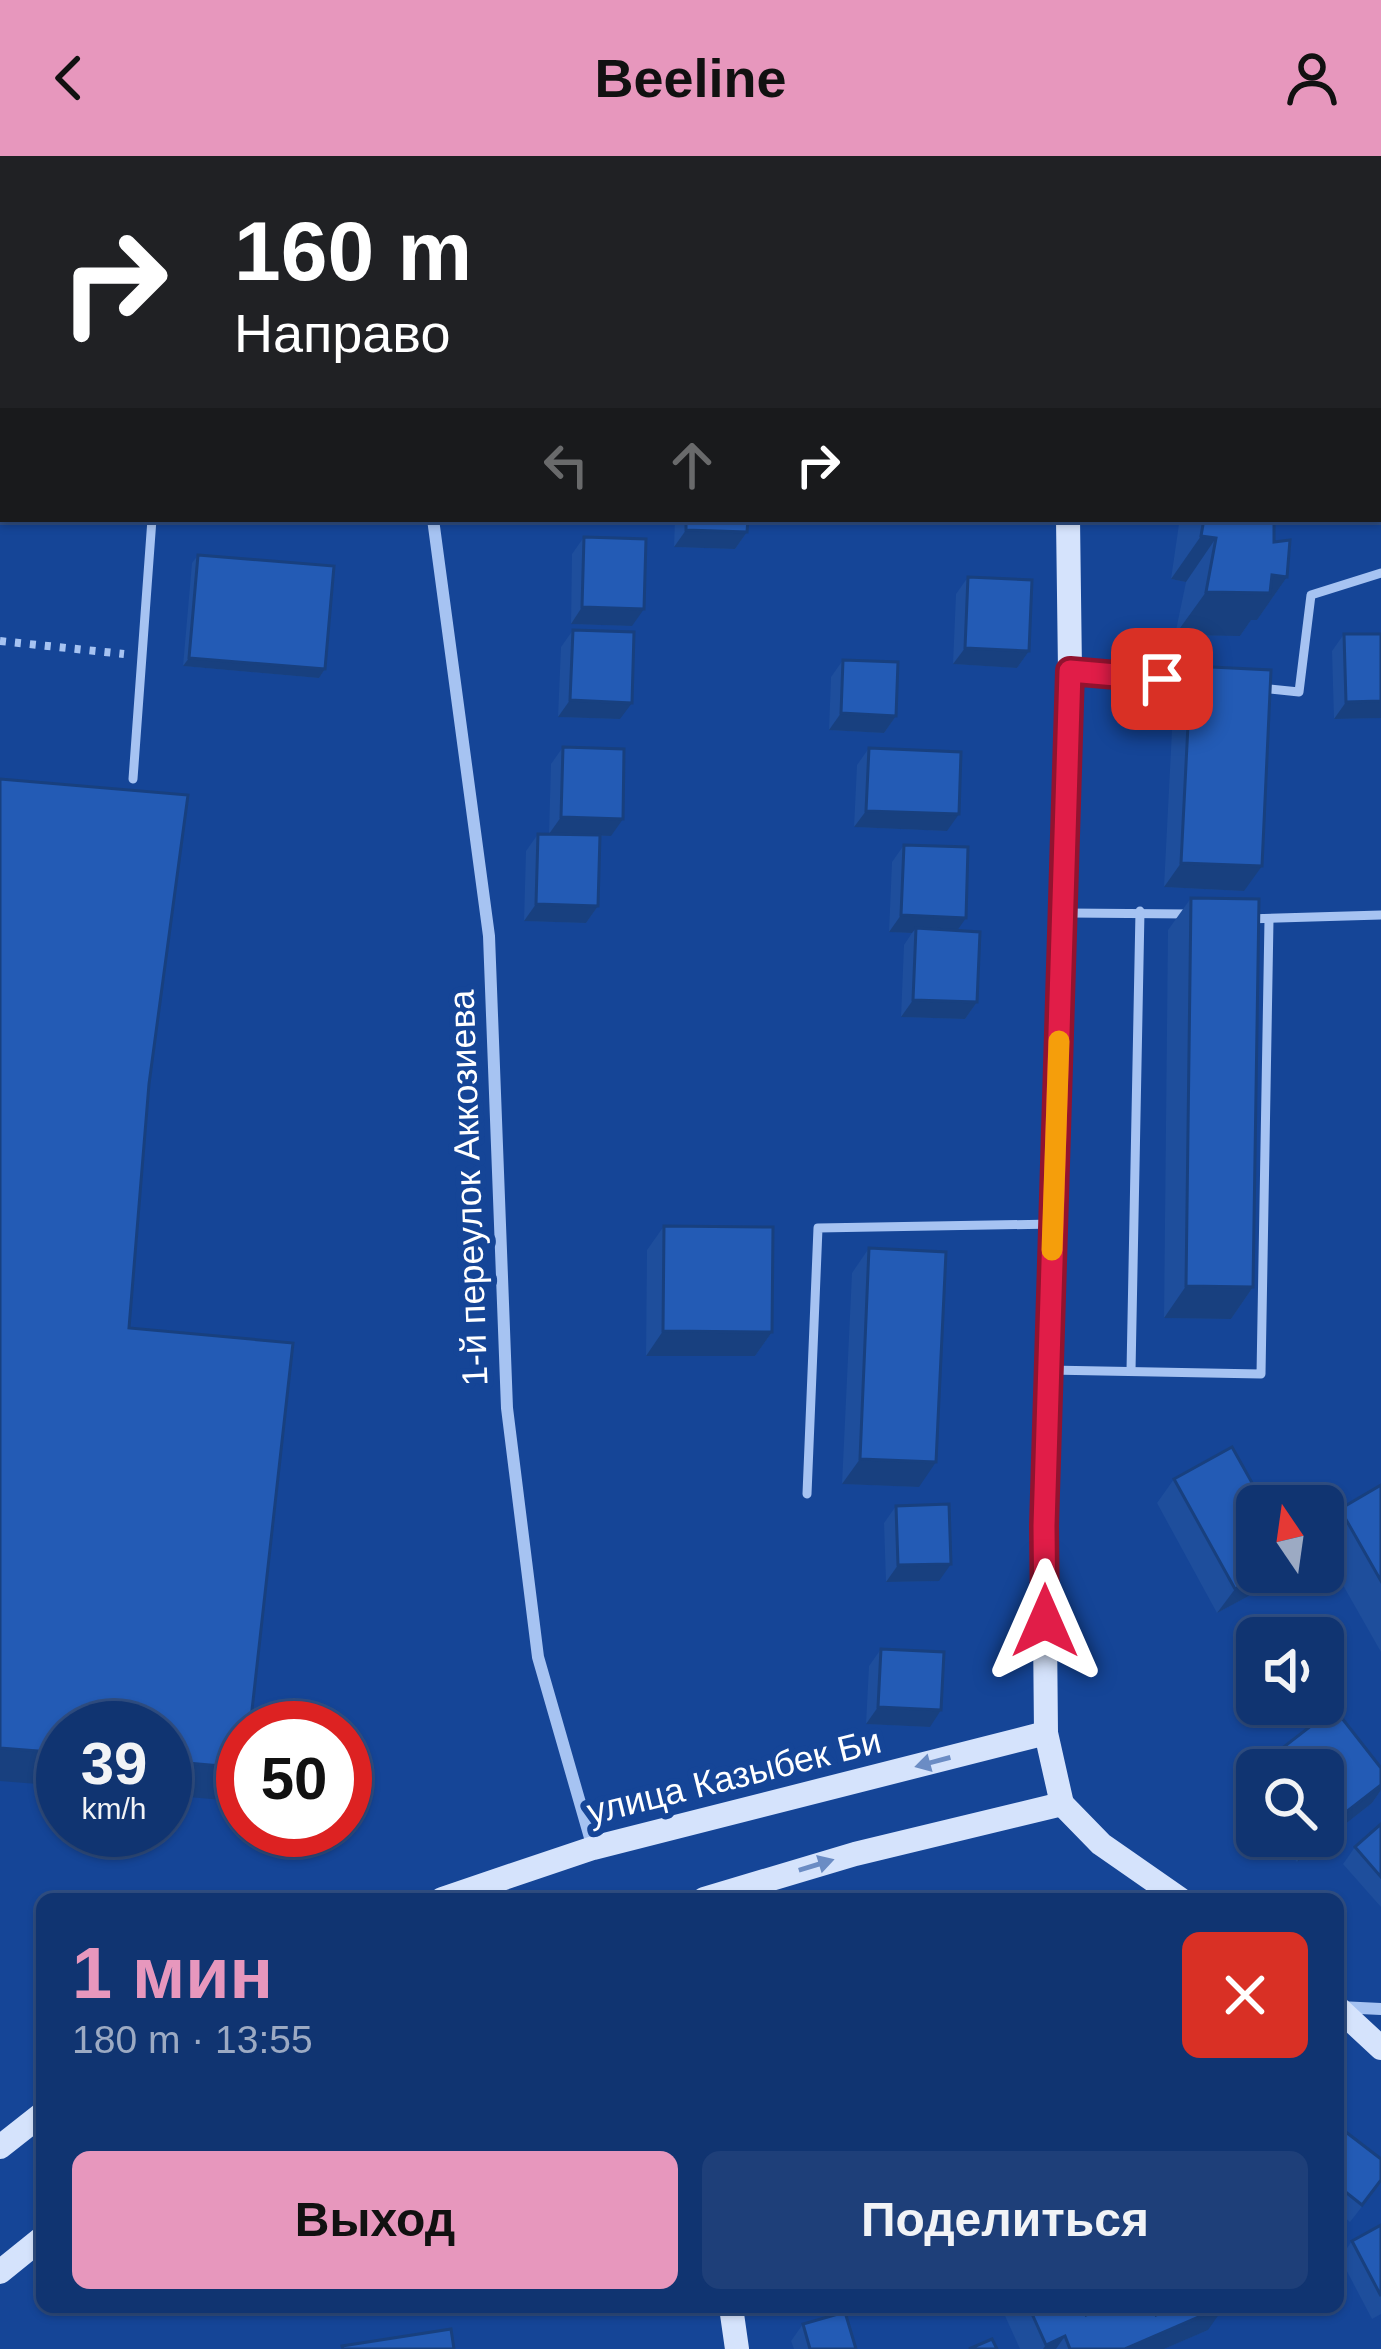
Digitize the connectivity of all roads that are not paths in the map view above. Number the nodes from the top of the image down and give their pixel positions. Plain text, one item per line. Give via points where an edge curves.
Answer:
1 (152, 522) edge
2 (434, 522) edge
3 (1068, 522) edge
4 (1381, 574) edge
5 (1070, 671) junction
6 (1208, 683) edge
7 (1253, 687) edge
8 (133, 779) dead end
9 (1141, 911) junction
10 (1062, 913) junction
11 (1381, 915) edge
12 (1204, 916) edge
13 (1226, 917) edge
14 (1269, 920) junction
15 (1053, 1225) junction
16 (1049, 1370) junction
17 (1131, 1371) junction
18 (807, 1494) dead end
19 (1046, 1733) junction
20 (1062, 1804) junction
21 (593, 1848) junction
22 (460, 1893) edge
23 (724, 1893) edge
24 (1171, 1893) edge
25 (1344, 2008) edge
26 (1381, 2008) edge
27 (1344, 2014) edge
28 (1381, 2048) edge
29 (36, 2119) edge
30 (0, 2146) edge
31 (36, 2243) edge
32 (0, 2272) edge
33 (731, 2313) edge
34 (737, 2349) edge

1 - 8 lane
2 - 21 street, 1-й переулок Аккозиева via 489,936 512,1453 538,1658
3 - 5 main road
4 - 7 lane via 1311,595 1299,692
5 - 6 lane
5 - 10 main road
9 - 10 lane
9 - 12 lane
9 - 17 lane
10 - 15 main road
11 - 14 lane
13 - 14 lane
14 - 17 lane via 1261,1374
15 - 16 main road
15 - 18 lane via 818,1228
16 - 17 lane
16 - 19 main road
19 - 20 main road
19 -> 21 main road, улица Казыбек Би
23 -> 20 main road
20 - 24 main road via 1100,1844
21 - 22 main road, улица Казыбек Би
25 - 26 street
27 - 28 main road
29 - 30 main road
31 - 32 main road
33 - 34 main road

